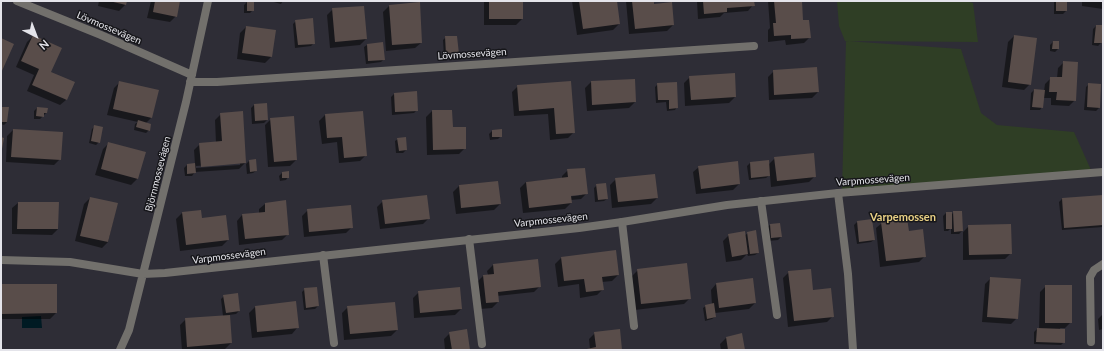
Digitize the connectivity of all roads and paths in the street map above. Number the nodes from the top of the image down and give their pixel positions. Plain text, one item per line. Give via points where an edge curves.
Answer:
1 (17, 1) edge
2 (208, 1) edge
3 (754, 46) dead end
4 (191, 78) junction
5 (1103, 172) edge
6 (838, 193) junction
7 (761, 201) junction
8 (622, 222) junction
9 (469, 239) junction
10 (323, 255) junction
11 (1, 260) edge
12 (1103, 264) edge
13 (143, 274) junction
14 (777, 315) dead end
15 (634, 326) dead end
16 (1091, 342) dead end
17 (334, 344) dead end
18 (482, 344) dead end
19 (120, 350) edge
20 (853, 350) edge

1 - 4 street, Lövmossevägen via 101,35
2 - 4 street, Björnmossevägen
3 - 4 street, Lövmossevägen via 217,82
4 - 13 street, Björnmossevägen
5 - 6 street, Varpmossevägen
6 - 7 street, Varpmossevägen
6 - 20 street via 848,274
7 - 8 street, Varpmossevägen
7 - 14 street
8 - 9 street, Varpmossevägen
8 - 15 street
9 - 10 street, Varpmossevägen
9 - 18 street
10 - 13 street, Varpmossevägen
10 - 17 street
11 - 13 street, Varpmossevägen via 70,262
12 - 16 street via 1090,276
13 - 19 street, Björnmossevägen via 129,330

